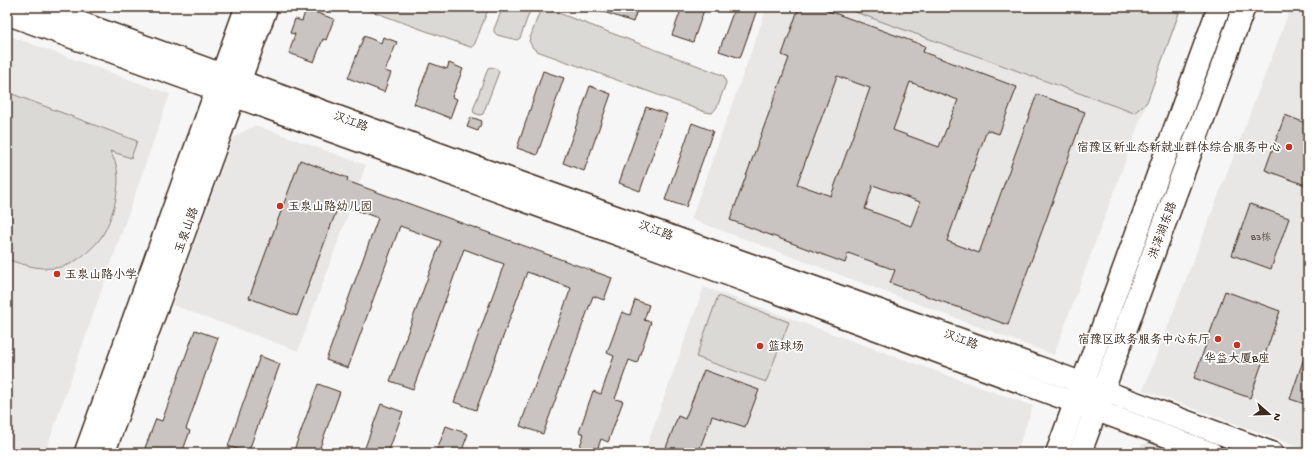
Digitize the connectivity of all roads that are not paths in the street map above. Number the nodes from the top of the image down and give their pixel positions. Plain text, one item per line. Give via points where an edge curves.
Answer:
1 (38, 7) edge
2 (246, 7) edge
3 (267, 7) edge
4 (1219, 7) edge
5 (1244, 7) edge
6 (7, 14) edge
7 (228, 85) junction
8 (1103, 390) junction
9 (1079, 393) junction
10 (1095, 410) junction
11 (85, 453) edge
12 (104, 453) edge
13 (1057, 453) edge
14 (1080, 453) edge
15 (1212, 453) edge
16 (1273, 453) edge

1 - 7 street, 汉江路
2 - 7 street, 玉泉山路
3 - 7 street, 玉泉山路
4 - 9 main road, 洪泽湖东路
5 - 8 main road, 洪泽湖东路
6 - 7 street, 汉江路
7 - 9 street, 汉江路 via 446,156
7 - 11 street, 玉泉山路
7 - 12 street, 玉泉山路
8 - 9 street, 汉江路
8 - 10 main road, 洪泽湖东路
8 - 16 street, 汉江路
9 - 10 street, 汉江路
9 - 13 main road, 洪泽湖东路
10 - 14 main road, 洪泽湖东路
10 - 15 street, 汉江路

